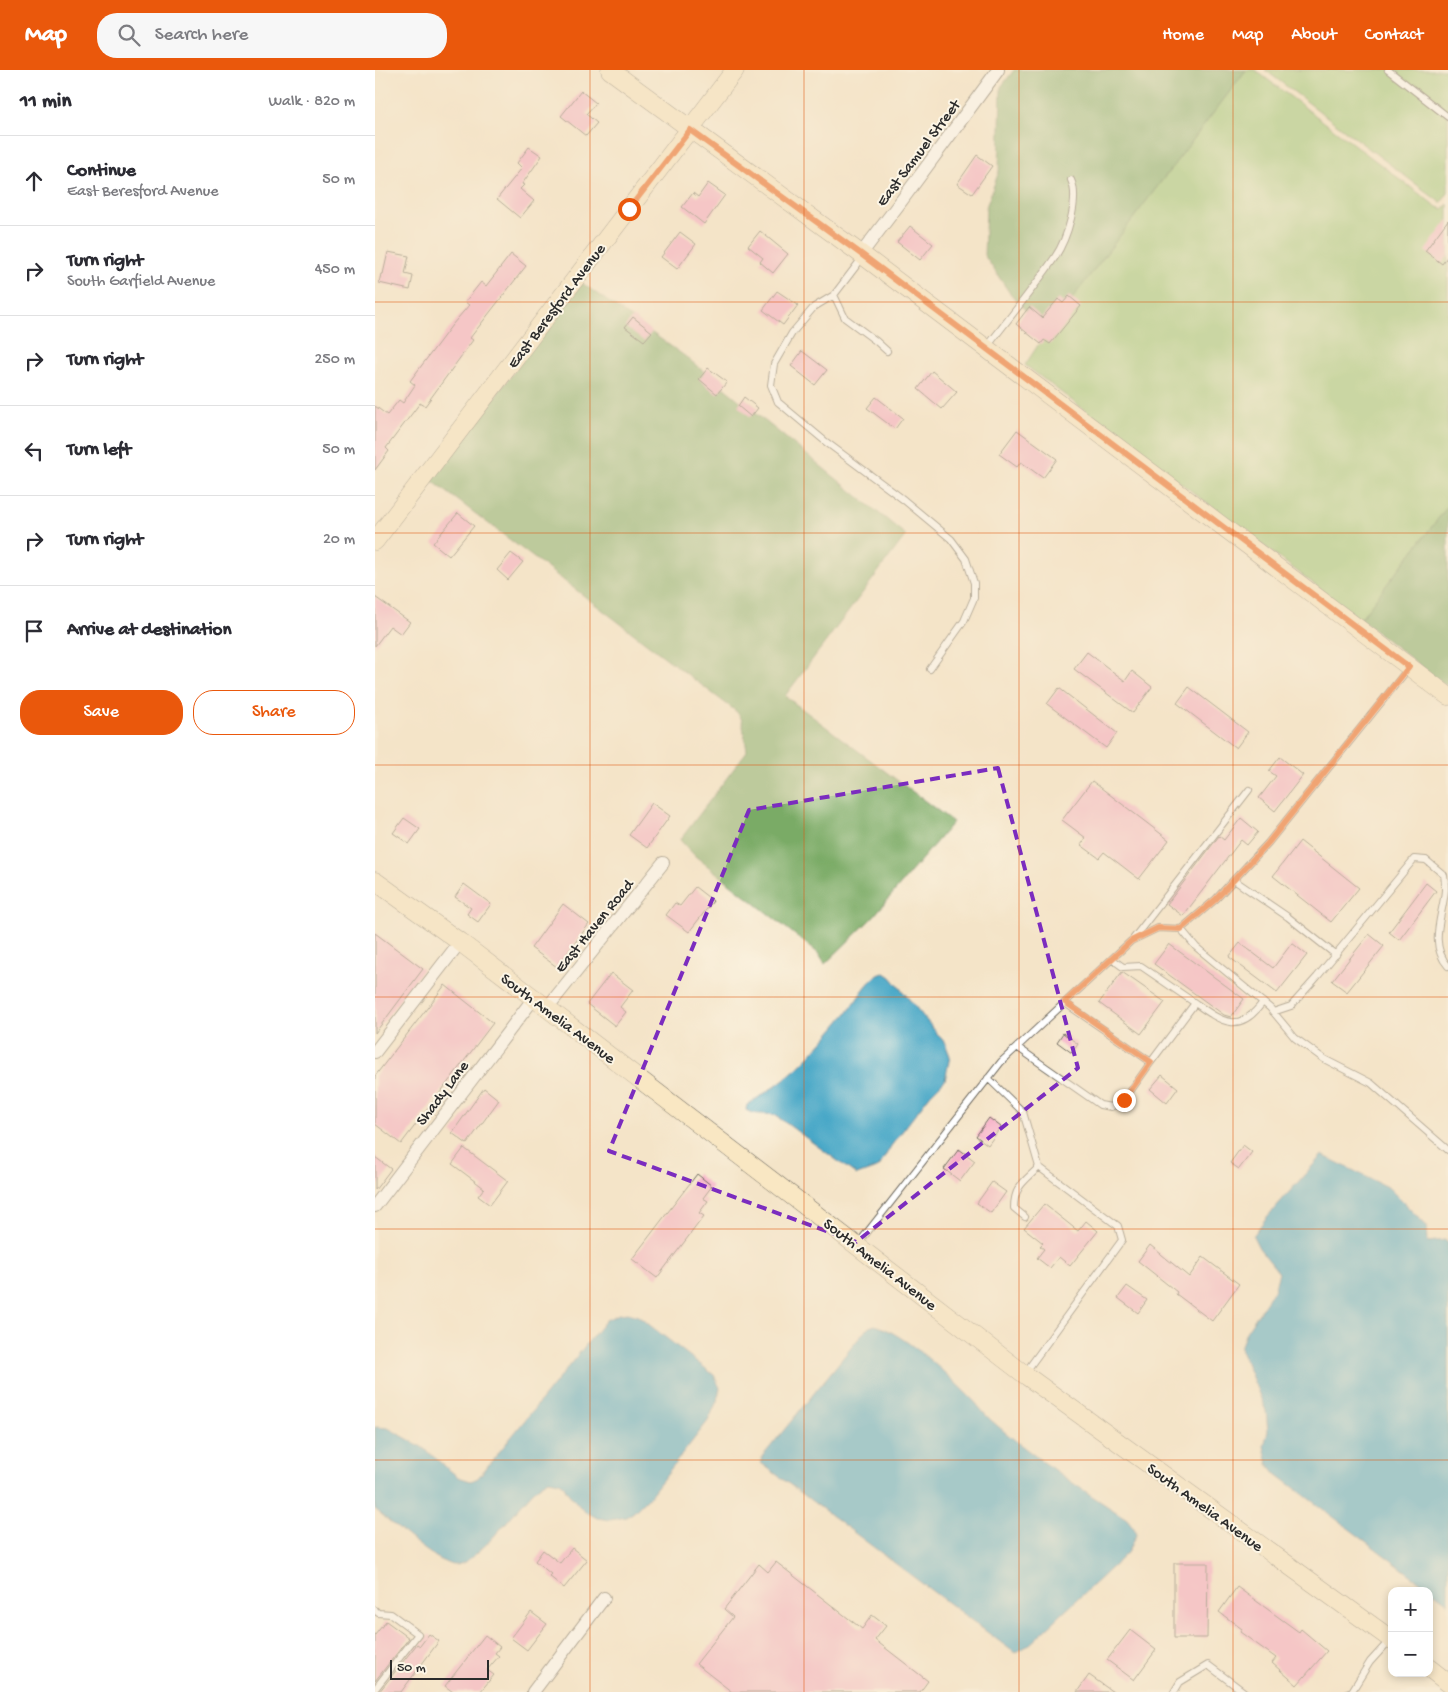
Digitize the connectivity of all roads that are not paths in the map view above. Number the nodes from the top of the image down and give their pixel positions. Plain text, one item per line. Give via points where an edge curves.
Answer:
1 (610, 70) edge
2 (735, 70) edge
3 (998, 70) edge
4 (1388, 70) edge
5 (1448, 117) edge
6 (690, 130) junction
7 (1071, 180) dead end
8 (862, 255) junction
9 (834, 296) junction
10 (986, 348) junction
11 (887, 352) dead end
12 (375, 541) edge
13 (1409, 667) junction
14 (930, 669) dead end
15 (1448, 696) edge
16 (1249, 790) dead end
17 (663, 863) dead end
18 (1234, 880) junction
19 (376, 884) edge
20 (1181, 929) junction
21 (1131, 941) junction
22 (460, 942) junction
23 (1336, 955) junction
24 (1112, 959) junction
25 (1448, 966) edge
26 (1065, 1002) junction
27 (1263, 1002) junction
28 (541, 1003) junction
29 (1195, 1003) junction
30 (1273, 1012) junction
31 (1017, 1047) junction
32 (375, 1052) edge
33 (1151, 1062) junction
34 (988, 1078) junction
35 (1448, 1150) edge
36 (1039, 1167) junction
37 (375, 1206) edge
38 (1025, 1216) dead end
39 (857, 1245) junction
40 (1025, 1374) junction
41 (604, 1598) dead end
42 (378, 1611) edge
43 (375, 1620) edge
44 (1388, 1636) edge
45 (1388, 1643) edge
46 (1433, 1671) edge
47 (1448, 1683) edge
48 (375, 1689) edge
49 (533, 1692) edge
50 (1174, 1692) edge
51 (1244, 1692) edge
52 (1349, 1692) edge

1 - 6 street
2 - 6 street, East Beresford Avenue
3 - 8 street, East Samuel Street
4 - 5 lane
6 - 8 street
6 - 12 street, East Beresford Avenue
7 - 10 lane via 1075,188 1072,214 1056,256
8 - 9 lane
8 - 10 street
9 - 11 lane via 845,318
9 - 14 lane via 814,307 792,333 774,364 771,385 778,402 910,505 951,540 967,559 974,583 974,598 964,621
10 - 13 street
13 - 15 street
13 - 18 lane via 1268,843
16 - 21 lane
17 - 28 street, East Haven Road
18 - 20 lane
18 - 23 lane
19 - 22 street, South Amelia Avenue
20 - 21 lane via 1158,928
20 - 27 lane via 1196,947
21 - 24 lane
22 - 28 street, South Amelia Avenue
22 - 32 street
23 - 25 lane via 1414,859 1426,860 1445,874 1437,931 1439,949
23 - 30 lane via 1291,1006
24 - 26 lane
24 - 29 lane via 1123,967 1141,966
26 - 31 lane
26 - 33 lane
27 - 29 lane via 1254,1015 1235,1023 1219,1020
27 - 30 lane
28 - 37 street, Shady Lane
28 - 39 street, South Amelia Avenue
29 - 33 lane
30 - 35 lane via 1295,1038 1323,1059 1371,1083
31 - 33 lane via 1100,1105 1111,1107 1124,1100
31 - 34 lane
34 - 36 lane via 1023,1112
34 - 39 lane
36 - 38 lane via 1014,1196 1014,1208
36 - 40 lane via 1118,1226 1122,1240
39 - 40 street, South Amelia Avenue
40 - 44 street, South Amelia Avenue
41 - 49 street
42 - 43 lane
42 - 48 lane via 391,1614 418,1634
45 - 52 lane
46 - 47 street
50 - 51 lane via 1181,1682 1208,1665

